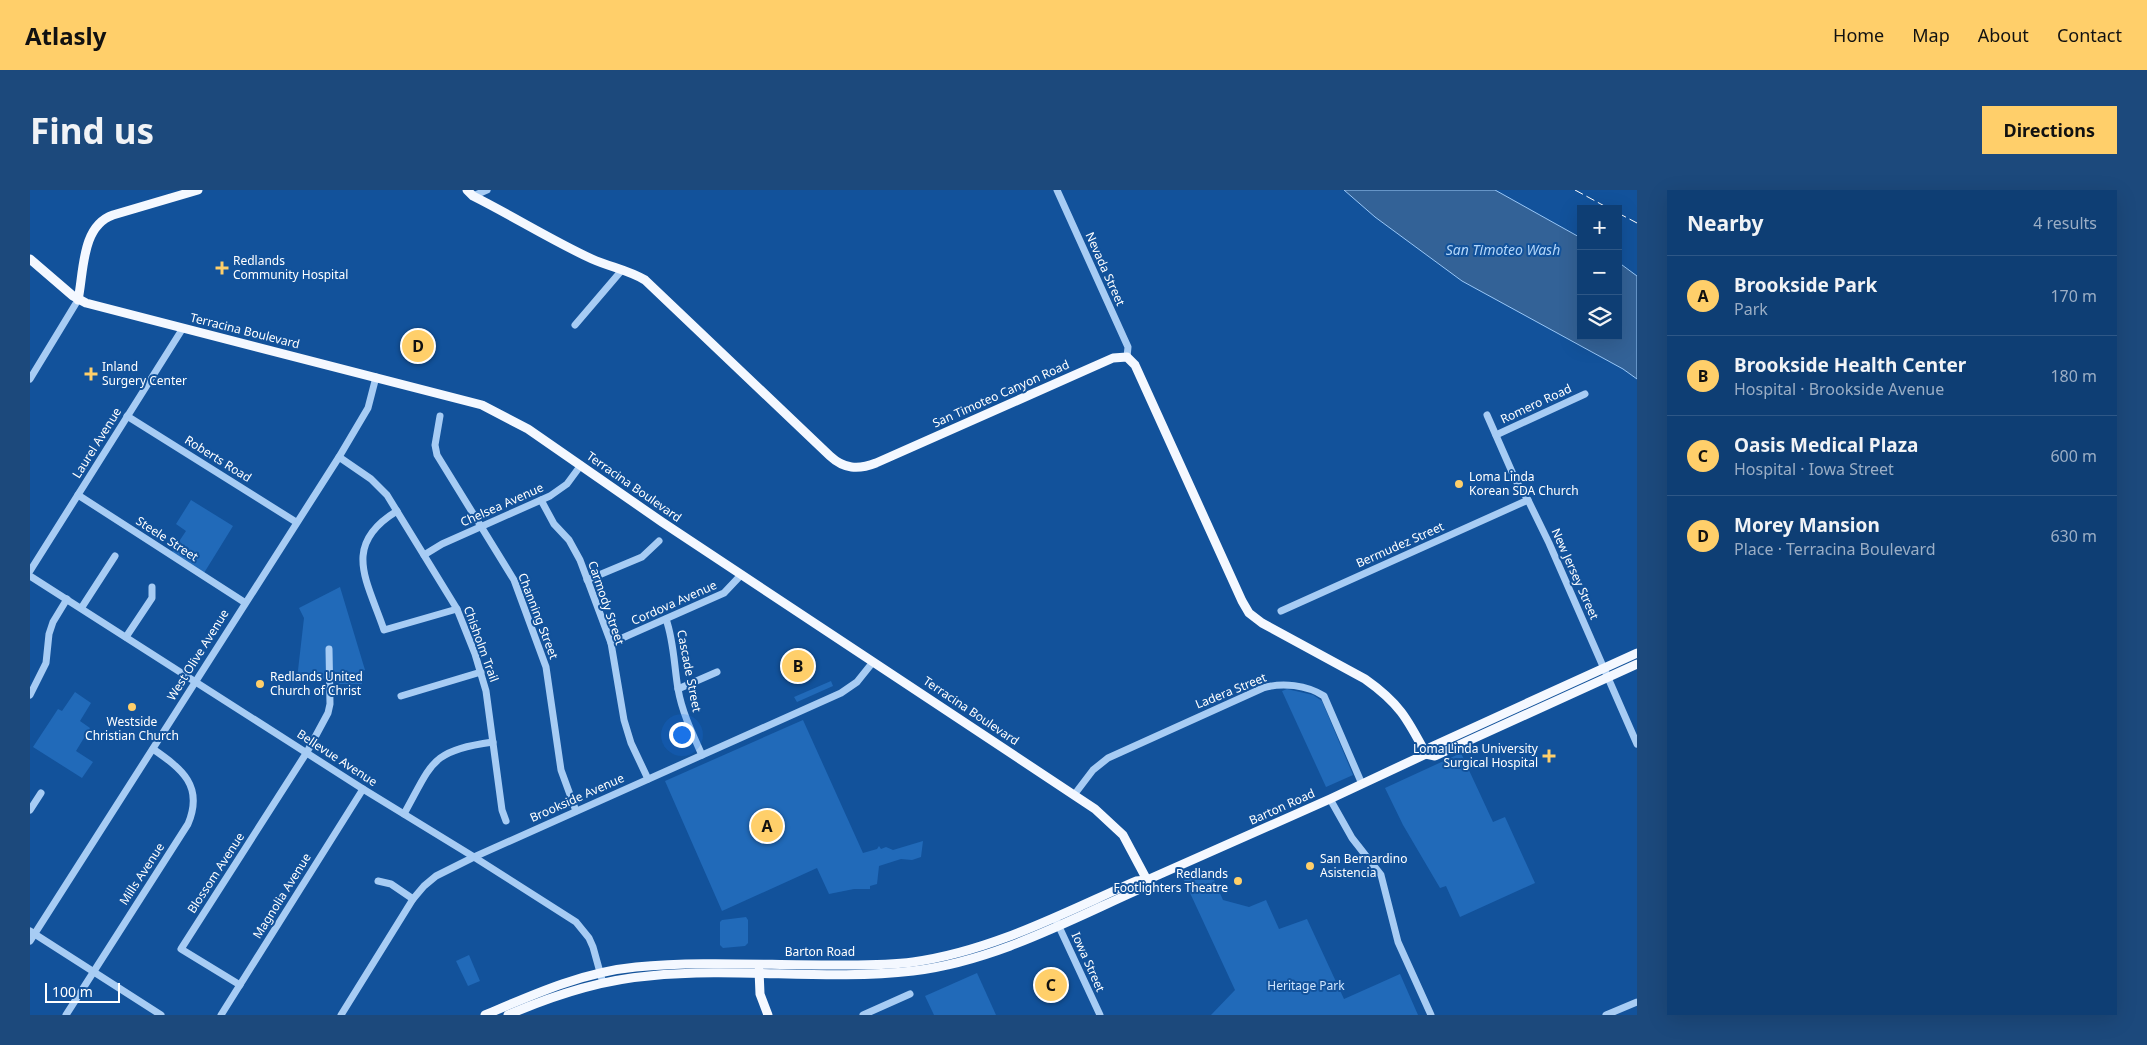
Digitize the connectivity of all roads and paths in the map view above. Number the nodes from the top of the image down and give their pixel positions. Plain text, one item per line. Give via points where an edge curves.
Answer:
1 (198, 190) edge
2 (487, 190) edge
3 (1058, 190) edge
4 (470, 193) edge
5 (30, 259) edge
6 (622, 270) junction
7 (78, 300) junction
8 (575, 325) dead end
9 (183, 328) junction
10 (1127, 357) junction
11 (376, 377) junction
12 (30, 378) edge
13 (1585, 394) dead end
14 (1487, 415) dead end
15 (127, 416) junction
16 (440, 416) dead end
17 (1496, 435) junction
18 (339, 457) junction
19 (581, 465) junction
20 (78, 495) junction
21 (541, 500) junction
22 (1528, 500) junction
23 (397, 510) junction
24 (296, 522) junction
25 (480, 527) junction
26 (659, 541) dead end
27 (424, 555) junction
28 (115, 556) dead end
29 (30, 571) edge
30 (742, 575) junction
31 (30, 576) edge
32 (587, 580) junction
33 (152, 587) dead end
34 (67, 599) junction
35 (244, 602) junction
36 (82, 607) junction
37 (457, 609) junction
38 (1281, 611) dead end
39 (666, 619) junction
40 (126, 637) junction
41 (611, 643) junction
42 (329, 649) dead end
43 (1637, 653) edge
44 (873, 662) junction
45 (1637, 664) edge
46 (1605, 668) junction
47 (481, 672) junction
48 (717, 672) dead end
49 (1608, 678) junction
50 (196, 680) junction
51 (678, 689) junction
52 (30, 695) edge
53 (401, 696) dead end
54 (493, 742) junction
55 (1637, 744) edge
56 (153, 749) junction
57 (307, 752) junction
58 (1426, 754) junction
59 (702, 755) junction
60 (648, 779) junction
61 (1362, 784) junction
62 (363, 789) junction
63 (41, 793) dead end
64 (1074, 795) junction
65 (1330, 799) junction
66 (30, 810) edge
67 (576, 811) junction
68 (404, 814) junction
69 (506, 821) dead end
70 (474, 857) junction
71 (1147, 880) junction
72 (378, 881) dead end
73 (413, 899) junction
74 (1057, 922) junction
75 (32, 932) edge
76 (30, 942) edge
77 (759, 969) junction
78 (93, 972) junction
79 (600, 973) junction
80 (603, 983) junction
81 (240, 986) junction
82 (910, 994) dead end
83 (1637, 1002) edge
84 (66, 1015) edge
85 (161, 1015) edge
86 (220, 1015) edge
87 (341, 1015) edge
88 (485, 1015) edge
89 (508, 1015) edge
90 (768, 1015) edge
91 (864, 1015) edge
92 (1100, 1015) edge
93 (1431, 1015) edge
94 (1606, 1015) edge

1 - 7 main road via 100,221 89,244
2 - 4 street
3 - 10 street, Nevada Street via 1128,347
4 - 6 main road, San Timoteo Canyon Road via 593,260
5 - 7 main road, Terracina Boulevard
6 - 8 street
6 - 10 main road, San Timoteo Canyon Road via 645,280 830,456 850,468 876,463 1113,358
7 - 9 main road, Terracina Boulevard
7 - 12 street
9 - 11 main road, Terracina Boulevard
9 - 15 street, Laurel Avenue
10 - 58 main road via 1135,365 1249,613 1262,624 1376,687 1400,708
11 - 18 street, West Olive Avenue via 368,408
11 - 19 main road, Terracina Boulevard via 482,405 528,428
13 - 17 street, Romero Road
14 - 17 street, New Jersey Street
15 - 20 street, Laurel Avenue
15 - 24 street, Roberts Road
16 - 25 street, Channing Street via 435,445 437,456
17 - 22 street, New Jersey Street
18 - 23 street, Chisholm Trail via 371,478
18 - 24 street, West Olive Avenue
19 - 21 street, Chelsea Avenue via 567,484
19 - 30 main road, Terracina Boulevard
20 - 29 street, Laurel Avenue
20 - 35 street, Steele Street
21 - 25 street, Chelsea Avenue
21 - 32 street, Carmody Street via 554,524 576,551
22 - 38 street, Bermudez Street
22 - 46 street, New Jersey Street
23 - 27 street, Chisholm Trail
23 - 37 street via 384,518 366,537 362,556 384,630
24 - 35 street, West Olive Avenue
25 - 27 street, Chelsea Avenue
25 - 67 street, Channing Street via 514,580 540,646 561,770
26 - 32 street via 642,557
27 - 37 street, Chisholm Trail
28 - 36 street
30 - 39 street, Cordova Avenue via 724,593
30 - 44 main road, Terracina Boulevard
31 - 34 street, Bellevue Avenue
32 - 41 street, Carmody Street
33 - 40 street via 152,598
34 - 36 street, Bellevue Avenue
34 - 52 street via 53,622 46,663
35 - 50 street, West Olive Avenue
36 - 40 street, Bellevue Avenue
37 - 47 street, Chisholm Trail
39 - 41 street, Cordova Avenue
39 - 51 street, Cascade Street
40 - 50 street, Bellevue Avenue
41 - 60 street, Carmody Street via 624,720
42 - 57 street via 329,709
43 - 46 main road, Barton Road
44 - 59 street, Brookside Avenue via 848,690
44 - 64 main road, Terracina Boulevard
45 - 49 main road, Barton Road
46 - 49 street, New Jersey Street
46 - 58 main road, Barton Road via 1431,747
47 - 53 street
47 - 54 street, Chisholm Trail
48 - 51 street
49 - 55 street, New Jersey Street
49 - 58 main road, Barton Road via 1435,756
50 - 56 street, West Olive Avenue
50 - 57 street, Bellevue Avenue
51 - 59 street, Cascade Street
54 - 68 street via 456,749 436,760
54 - 69 street, Chisholm Trail
56 - 75 street, West Olive Avenue
56 - 78 street, Mills Avenue via 175,764 185,776 193,794 194,809 188,824
57 - 62 street, Bellevue Avenue
57 - 81 street, Blossom Avenue via 182,949
58 - 61 main road, Barton Road
59 - 60 street, Brookside Avenue
60 - 67 street, Brookside Avenue
61 - 64 street, Ladera Street via 1324,696 1306,688 1276,685 1108,758 1093,770
61 - 65 main road, Barton Road
62 - 68 street, Bellevue Avenue
62 - 81 street, Magnolia Avenue
63 - 66 street
64 - 71 main road, Terracina Boulevard via 1122,835
65 - 71 main road, Barton Road
65 - 93 street via 1352,838 1381,875 1398,942
67 - 70 street, Brookside Avenue
68 - 70 street, Bellevue Avenue
70 - 73 street, Brookside Avenue via 429,881
70 - 79 street, Bellevue Avenue via 576,922 589,938
71 - 74 main road, Barton Road via 1136,881
72 - 73 street via 391,884
73 - 87 street, Brookside Avenue
74 - 77 main road, Barton Road via 1004,949 958,958
74 - 92 street, Iowa Street
75 - 76 street, West Olive Avenue
75 - 78 street
77 - 79 main road, Barton Road via 668,965
77 - 80 main road, Barton Road via 669,974
77 - 90 main road via 762,1001
78 - 84 street, Mills Avenue
78 - 85 street
79 - 80 street, Bellevue Avenue
79 - 88 main road, Barton Road via 549,988
80 - 89 main road, Barton Road via 555,996
81 - 86 street, Magnolia Avenue
82 - 91 street
83 - 94 street

